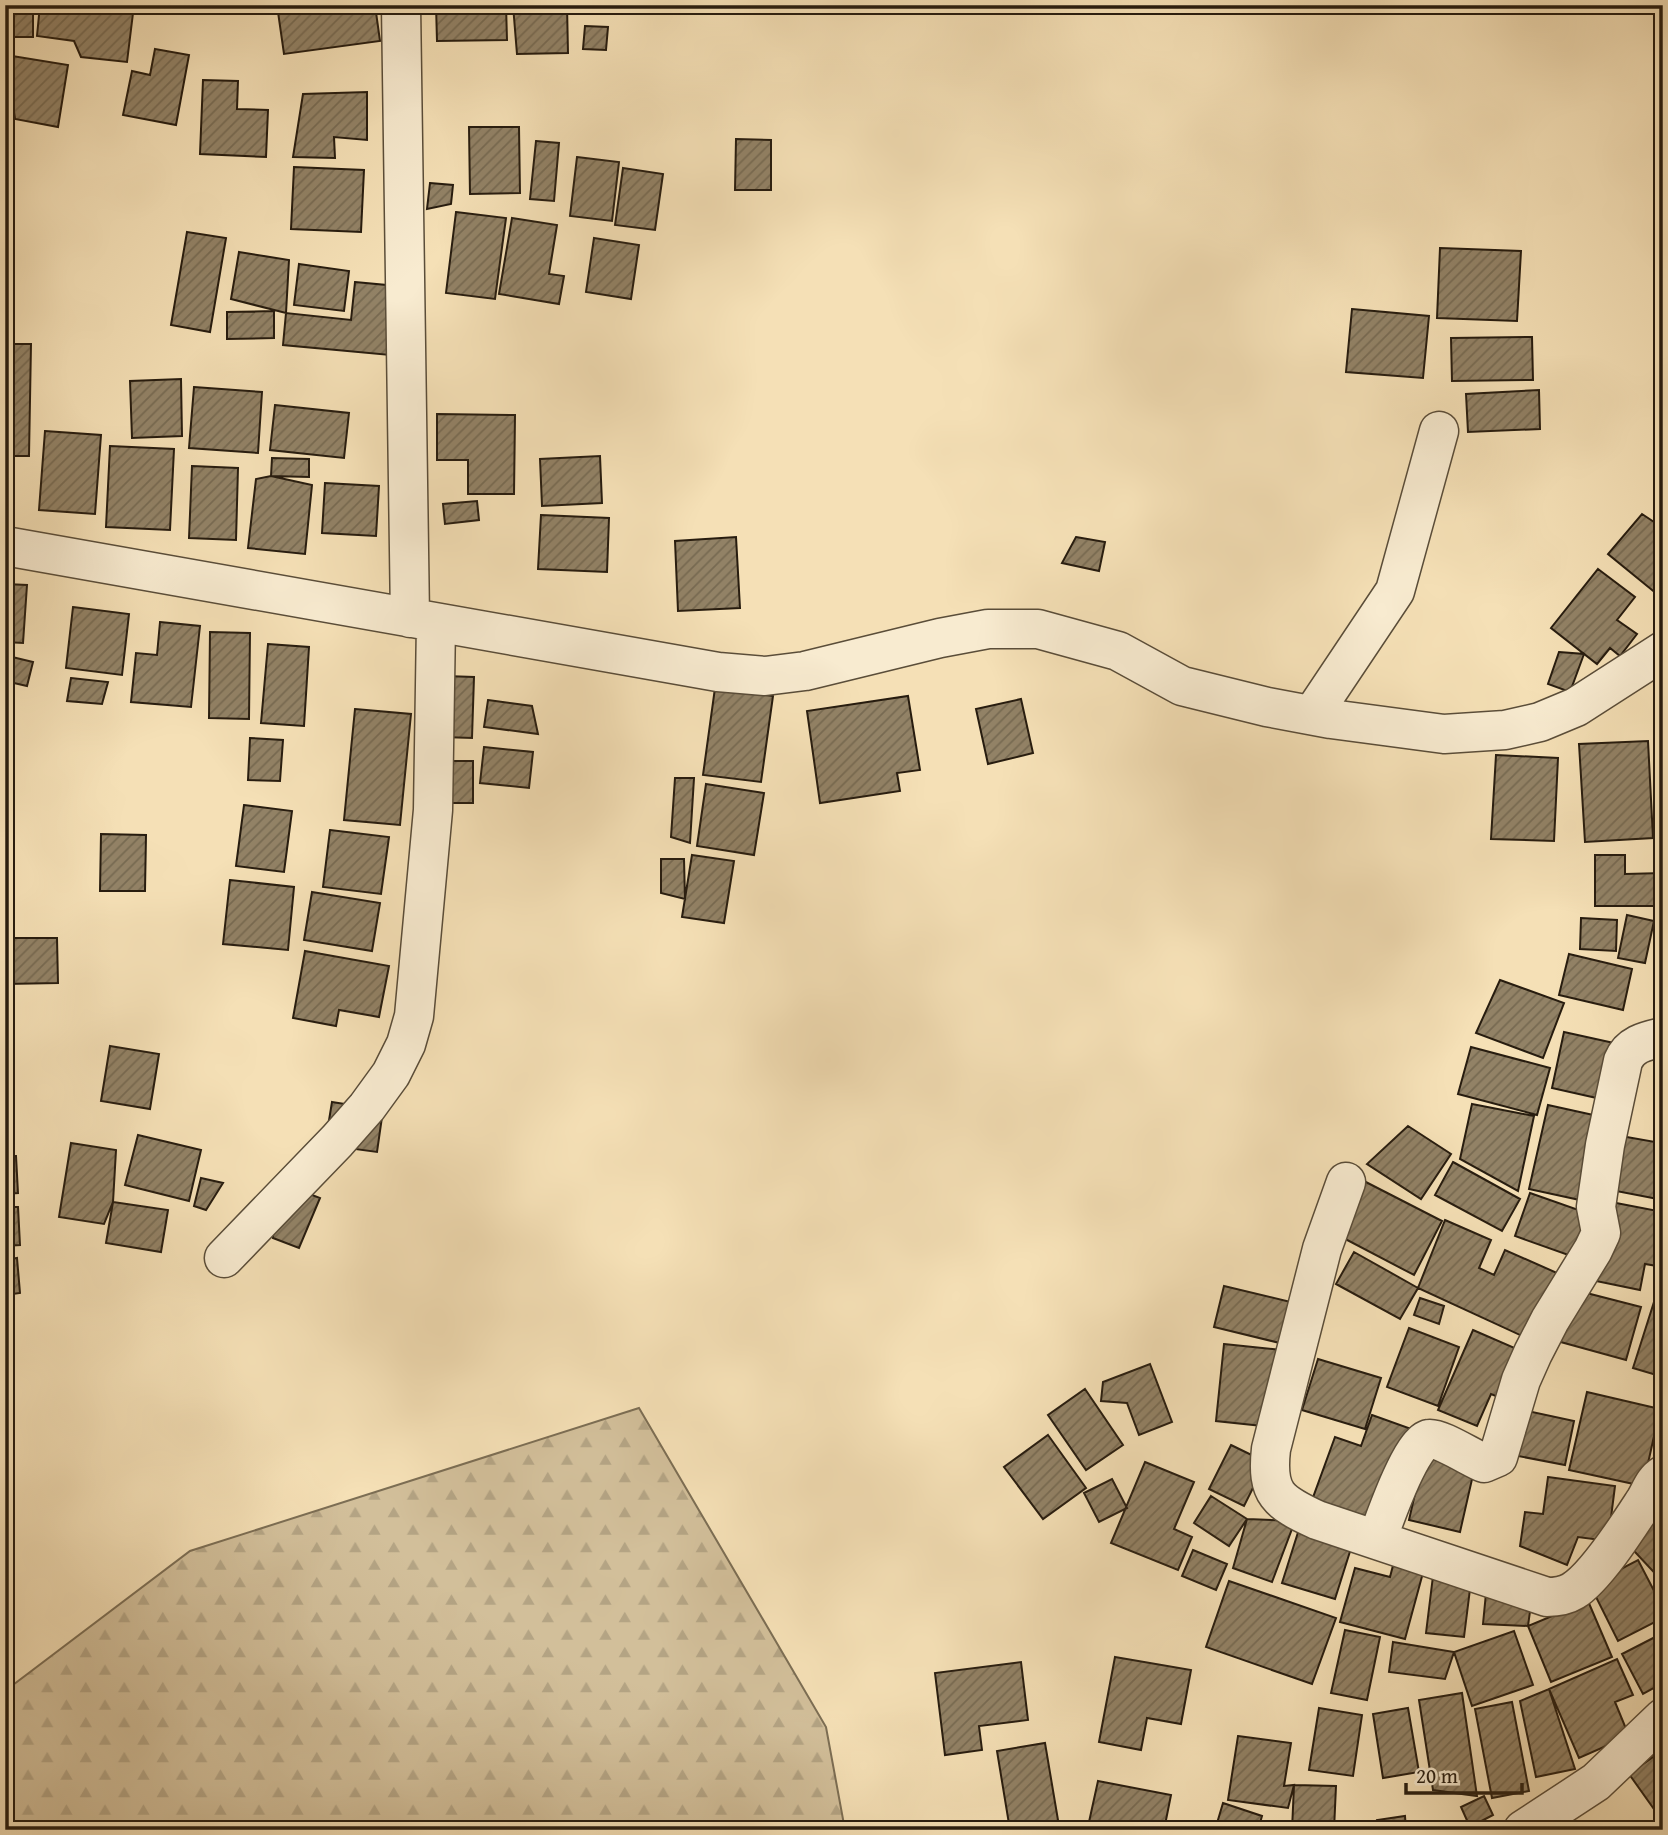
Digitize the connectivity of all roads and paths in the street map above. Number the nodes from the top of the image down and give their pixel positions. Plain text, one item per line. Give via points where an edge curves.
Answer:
1 (401, 5) edge
2 (1439, 431) dead end
3 (5, 546) edge
4 (423, 620) junction
5 (1663, 650) edge
6 (1322, 717) junction
7 (1663, 1037) edge
8 (1346, 1182) dead end
9 (223, 1258) dead end
10 (1663, 1475) edge
11 (1377, 1540) junction
12 (1663, 1718) edge
13 (1523, 1830) edge

1 - 4 street
2 - 6 street via 1395,591
3 - 4 street
4 - 6 street via 718,672 765,676 988,629 1038,629 1118,651 1182,686
4 - 9 street via 433,810 414,1016 406,1044 367,1107
5 - 6 street via 1576,707 1505,730 1444,734
7 - 11 street via 1636,1045 1623,1061 1596,1207 1601,1233 1533,1353 1498,1457 1484,1463 1435,1439 1424,1441 1406,1470
8 - 11 street via 1318,1265 1271,1449 1270,1472 1282,1502 1293,1509
10 - 11 street via 1591,1575 1561,1597 1547,1597
12 - 13 street via 1596,1782

